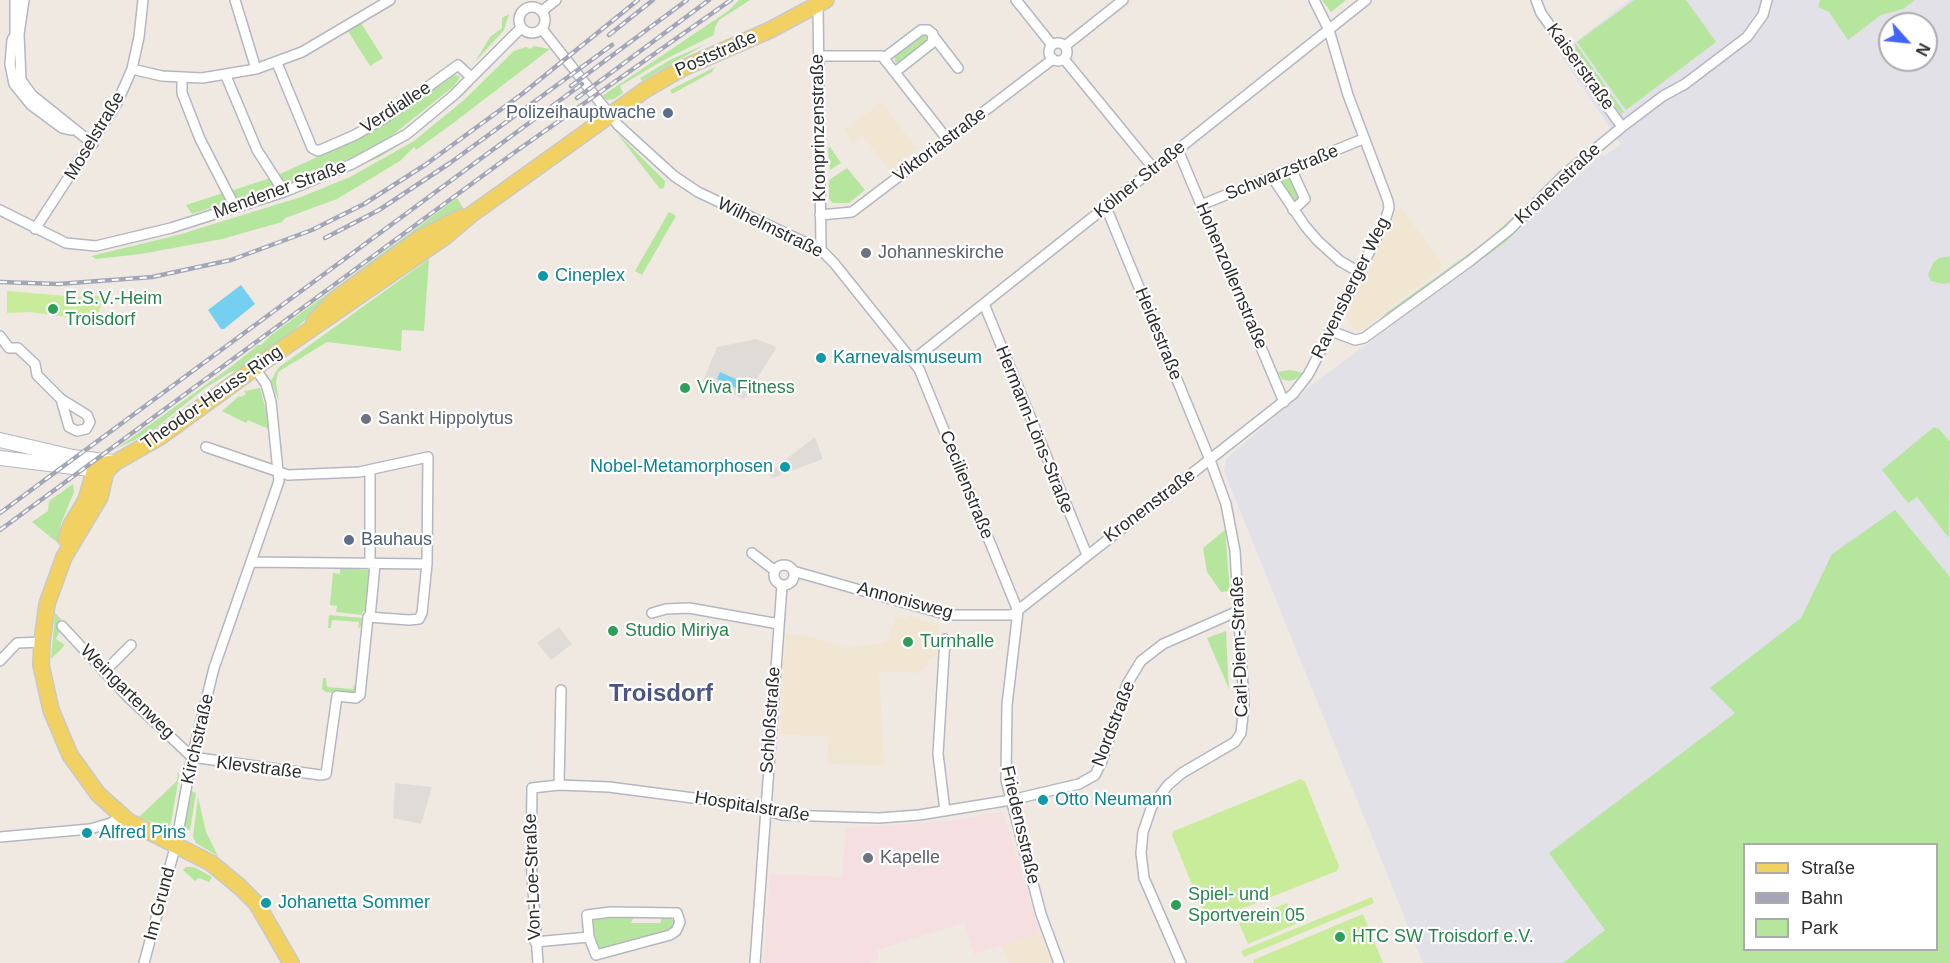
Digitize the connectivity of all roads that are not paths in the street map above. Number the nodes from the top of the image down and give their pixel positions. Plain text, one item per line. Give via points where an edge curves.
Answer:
1 (15, 0) edge
2 (24, 0) edge
3 (143, 0) edge
4 (235, 0) edge
5 (390, 0) edge
6 (556, 0) edge
7 (1016, 0) edge
8 (1123, 0) edge
9 (1314, 0) edge
10 (1366, 0) edge
11 (1767, 0) edge
12 (822, 2) edge
13 (523, 4) edge
14 (1537, 4) edge
15 (542, 11) junction
16 (521, 28) junction
17 (542, 29) junction
18 (1329, 30) junction
19 (934, 37) junction
20 (1052, 45) junction
21 (1065, 46) junction
22 (818, 56) junction
23 (884, 58) junction
24 (1053, 59) junction
25 (1064, 59) junction
26 (277, 63) junction
27 (958, 68) dead end
28 (132, 69) junction
29 (256, 69) junction
30 (895, 72) junction
31 (226, 76) junction
32 (182, 77) junction
33 (471, 77) junction
34 (609, 115) junction
35 (1622, 127) junction
36 (72, 130) junction
37 (948, 139) junction
38 (1363, 140) junction
39 (93, 144) junction
40 (1178, 150) junction
41 (1154, 169) junction
42 (1292, 169) junction
43 (1272, 177) junction
44 (284, 192) junction
45 (1201, 205) junction
46 (235, 207) junction
47 (1106, 207) junction
48 (1293, 210) junction
49 (1, 211) edge
50 (820, 215) junction
51 (35, 229) junction
52 (821, 250) junction
53 (1359, 272) junction
54 (984, 304) junction
55 (1331, 331) junction
56 (0, 336) edge
57 (913, 360) junction
58 (255, 368) junction
59 (61, 399) dead end
60 (1284, 402) junction
61 (3, 439) edge
62 (206, 447) dead end
63 (4, 460) edge
64 (1210, 460) junction
65 (102, 466) junction
66 (370, 470) junction
67 (279, 474) junction
68 (752, 553) dead end
69 (1087, 555) junction
70 (251, 562) junction
71 (427, 564) junction
72 (372, 565) junction
73 (774, 570) junction
74 (794, 571) junction
75 (782, 585) junction
76 (1017, 611) junction
77 (1238, 611) junction
78 (652, 613) dead end
79 (369, 617) junction
80 (779, 624) junction
81 (62, 626) dead end
82 (945, 639) dead end
83 (42, 642) junction
84 (131, 645) dead end
85 (0, 661) edge
86 (104, 672) junction
87 (561, 690) dead end
88 (192, 757) junction
89 (559, 785) junction
90 (530, 791) joint
91 (1011, 800) junction
92 (765, 810) junction
93 (945, 811) junction
94 (120, 816) junction
95 (0, 837) edge
96 (176, 844) junction
97 (589, 937) junction
98 (534, 942) junction
99 (144, 963) edge
100 (291, 963) edge
101 (538, 963) edge
102 (755, 963) edge
103 (1059, 963) edge
104 (1181, 963) edge

1 - 36 street via 10,64 14,84 31,105 62,128
2 - 36 street via 19,34 21,80
3 - 28 street, Moselstraße
4 - 29 street
5 - 26 street
6 - 15 street
7 - 20 street
8 - 21 street
9 - 18 street, Ravensberger Weg
10 - 18 street, Kölner Straße
11 - 35 street, Kronenstraße via 1747,37
12 - 22 street, Kronprinzenstraße
12 - 34 main road, Poststraße via 665,78
13 - 15 street
13 - 16 street via 519,15
14 - 35 street, Kaiserstraße
15 - 17 street
16 - 17 street via 531,33
16 - 33 street, Mendener Straße
17 - 34 street, Wilhelmstraße
18 - 38 street, Ravensberger Weg
18 - 40 street, Kölner Straße
19 - 23 street via 930,31 921,30
19 - 27 street
19 - 30 street via 932,43
20 - 21 street via 1059,42
20 - 24 street via 1049,50
21 - 25 street via 1068,53
22 - 23 street
22 - 50 street, Kronprinzenstraße
23 - 30 street
24 - 25 street
24 - 37 street, Viktoriastraße
25 - 41 street
26 - 29 street
26 - 33 street, Verdiallee via 315,150 368,128 458,65
28 - 32 street
28 - 39 street, Moselstraße
29 - 31 street
30 - 37 street
31 - 32 street
31 - 44 street via 252,140
32 - 46 street via 182,93 200,139
33 - 44 street, Mendener Straße via 407,134 352,164
34 - 52 street, Wilhelmstraße via 692,189
34 - 58 main road, Theodor-Heuss-Ring via 472,214 420,238 337,298 307,332
35 - 55 street, Kronenstraße via 1549,188 1509,230 1377,330 1355,340
36 - 39 street
37 - 50 street, Viktoriastraße via 852,212
38 - 42 street, Schwarzstraße
38 - 53 street, Ravensberger Weg via 1389,208
39 - 51 street, Moselstraße
40 - 41 street, Kölner Straße
40 - 45 street, Hohenzollernstraße
41 - 47 street, Kölner Straße
42 - 43 street, Schwarzstraße
42 - 48 street via 1305,199
43 - 45 street, Schwarzstraße
43 - 48 street
44 - 46 street, Mendener Straße
45 - 60 street, Hohenzollernstraße
46 - 51 street, Mendener Straße via 96,246 66,243
47 - 54 street, Kölner Straße
47 - 64 street, Heidestraße
48 - 53 street via 1330,253
49 - 51 street, Mendener Straße
50 - 52 street, Kronprinzenstraße
52 - 57 street, Wilhelmstraße
53 - 55 street, Ravensberger Weg
54 - 57 street, Kölner Straße
54 - 69 street, Hermann-Löns-Straße
55 - 60 street, Ravensberger Weg via 1308,375
56 - 59 street via 9,348 18,348 35,364 37,375
57 - 76 street, Cecilienstraße
58 - 65 main road, Theodor-Heuss-Ring via 160,437
58 - 67 street, Kirchstraße via 266,384 271,402
60 - 64 street, Kronenstraße
61 - 65 main road
62 - 67 street
63 - 65 main road
64 - 69 street, Kronenstraße
64 - 77 street, Carl-Diem-Straße via 1233,533
65 - 83 main road via 100,497 64,557 47,604
66 - 67 street
66 - 71 street via 428,458
66 - 72 street
67 - 70 street, Kirchstraße
68 - 73 street
69 - 76 street, Kronenstraße
70 - 72 street
70 - 88 street, Kirchstraße via 214,668
71 - 72 street
71 - 79 street via 419,619
72 - 79 street
73 - 74 street via 786,565
73 - 75 street via 774,578
74 - 75 street via 792,581
74 - 76 street, Annonisweg via 948,615 1006,617
75 - 80 street, Schloßstraße
76 - 91 street, Friedensstraße via 1004,741
77 - 91 street, Nordstraße via 1163,644 1141,662 1127,684 1102,761 1091,778
77 - 104 street, Carl-Diem-Straße via 1244,705 1241,733 1235,742 1168,785 1149,811 1143,832 1144,878
78 - 80 street via 689,608
79 - 88 street, Klevstraße via 360,695 337,696 326,774
80 - 92 street, Schloßstraße
81 - 86 street, Weingartenweg
82 - 93 street via 938,754
83 - 85 street via 17,643
83 - 94 main road via 41,665 47,698 63,741 88,782
84 - 86 street
86 - 88 street, Weingartenweg
87 - 89 street
88 - 96 street, Kirchstraße
89 - 90 street, Hospitalstraße
89 - 92 street, Hospitalstraße via 630,789
90 - 98 street, Von-Loe-Straße
91 - 93 street, Hospitalstraße
91 - 103 street, Friedensstraße via 1041,914
92 - 93 street, Hospitalstraße via 833,818 904,817
92 - 102 street, Schloßstraße
94 - 95 street via 90,829
94 - 96 main road
96 - 99 street, Im Grund
96 - 100 main road via 211,863 248,895
97 - 97 street via 599,956 670,935 678,929 680,917 677,913 593,912 587,917
97 - 98 street
98 - 101 street, Von-Loe-Straße

